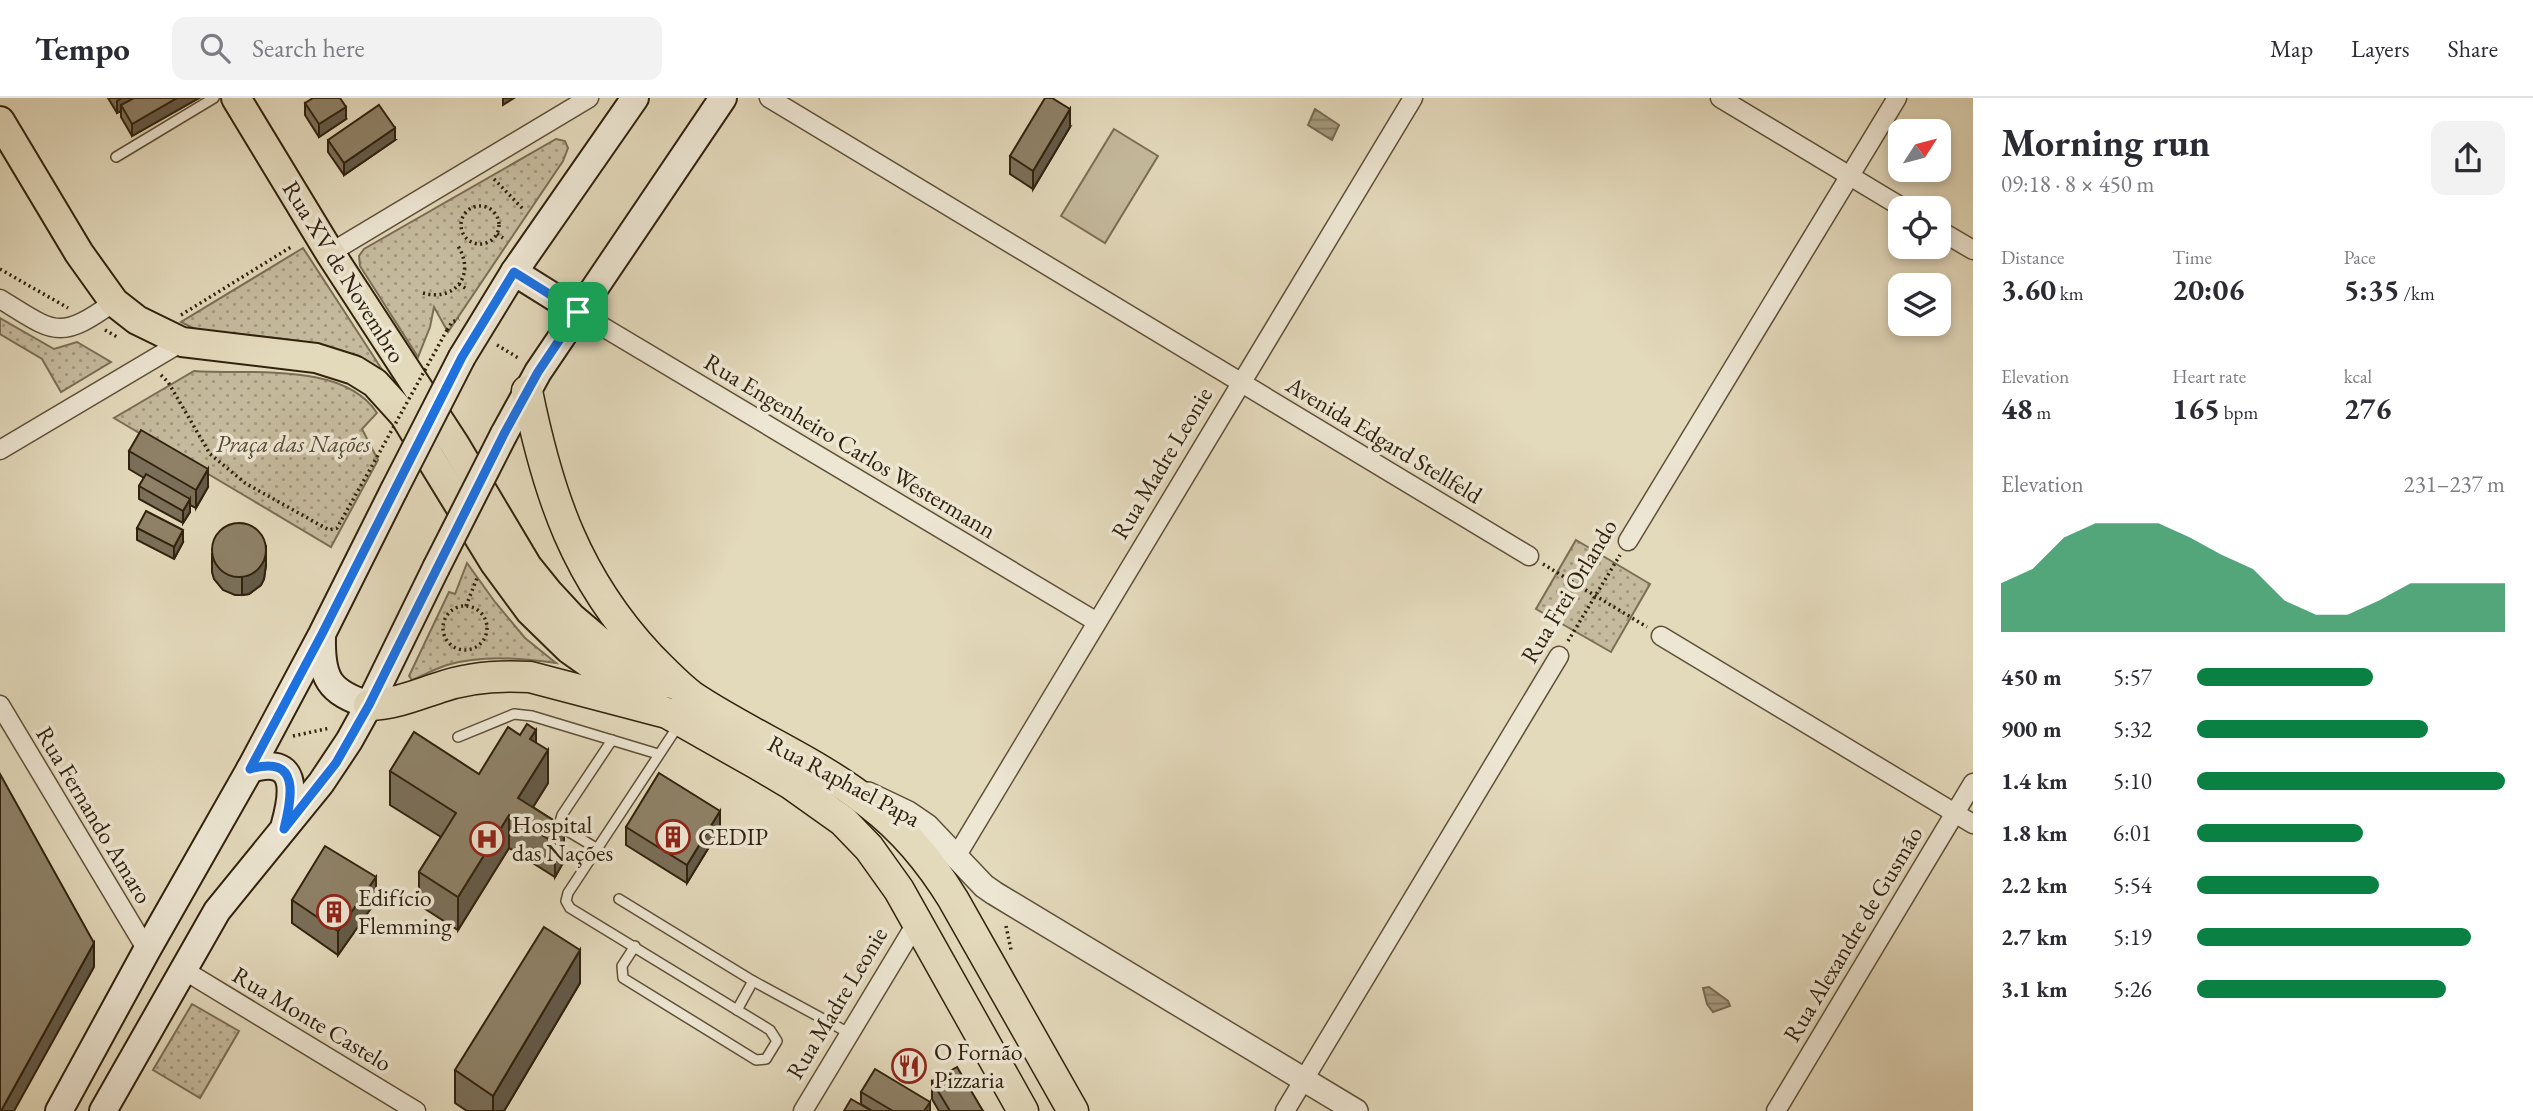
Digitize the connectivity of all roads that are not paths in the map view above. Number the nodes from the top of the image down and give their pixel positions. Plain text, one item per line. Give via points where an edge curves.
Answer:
1 (214, 98) edge
2 (236, 98) edge
3 (589, 98) edge
4 (635, 98) edge
5 (723, 98) edge
6 (769, 98) edge
7 (1413, 98) edge
8 (1720, 98) edge
9 (1898, 98) edge
10 (0, 121) edge
11 (116, 157) dead end
12 (1850, 176) junction
13 (1888, 199) edge
14 (1951, 237) edge
15 (1973, 250) edge
16 (330, 253) junction
17 (514, 272) junction
18 (0, 299) edge
19 (114, 302) junction
20 (578, 312) junction
21 (181, 328) junction
22 (1241, 383) junction
23 (527, 391) junction
24 (454, 445) joint
25 (0, 450) edge
26 (1628, 541) road end
27 (1529, 556) road end
28 (1097, 622) junction
29 (322, 634) junction
30 (1661, 636) road end
31 (1559, 656) road end
32 (0, 705) edge
33 (369, 705) junction
34 (680, 710) junction
35 (458, 737) dead end
36 (612, 740) junction
37 (658, 754) junction
38 (250, 769) junction
39 (1973, 783) edge
40 (843, 785) junction
41 (1955, 813) junction
42 (1973, 824) edge
43 (284, 829) junction
44 (596, 848) junction
45 (957, 855) junction
46 (994, 893) junction
47 (619, 899) dead end
48 (917, 922) junction
49 (971, 929) junction
50 (635, 946) junction
51 (147, 950) junction
52 (182, 969) junction
53 (753, 981) junction
54 (737, 1010) junction
55 (849, 1033) junction
56 (1304, 1080) junction
57 (59, 1111) edge
58 (103, 1111) edge
59 (416, 1111) edge
60 (803, 1111) edge
61 (1023, 1111) edge
62 (1073, 1111) edge
63 (1285, 1111) edge
64 (1356, 1111) edge
65 (1776, 1111) edge

1 - 11 lane
2 - 16 main road, Rua XV de Novembro
3 - 16 street
4 - 17 main road
5 - 20 main road
6 - 22 street, Avenida Edgard Stellfeld
7 - 22 street, Rua Madre Leonie
8 - 12 street
9 - 12 street, Rua Frei Orlando
10 - 19 main road, Rua Raphael Papa via 79,253
12 - 13 street
12 - 26 street, Rua Frei Orlando
14 - 15 street
16 - 24 main road, Rua XV de Novembro
17 - 20 main road
17 - 29 main road, bridge via 462,357
18 - 19 street via 58,330 83,322
19 - 21 main road, Rua Raphael Papa via 137,320
20 - 23 main road
20 - 28 street, Rua Engenheiro Carlos Westermann
21 - 25 street
21 - 34 main road, Rua Raphael Papa via 316,358 354,370 375,383 404,415 511,588 547,629 593,667
22 - 27 street, Avenida Edgard Stellfeld
22 - 28 street, Rua Madre Leonie
23 - 33 main road, bridge
23 - 34 highway via 537,441 565,528 608,606
24 - 34 main road, Rua Raphael Papa via 527,566 556,601
28 - 45 street, Rua Madre Leonie
29 - 33 main road via 324,673 333,688 348,699
29 - 38 main road
30 - 41 street
31 - 56 street, Rua Frei Orlando
32 - 51 street, Rua Fernando Amaro
33 - 34 highway via 390,704 438,687 506,675
33 - 43 main road via 336,763
34 - 37 lane
34 - 40 highway, Rua Raphael Papa
34 - 48 highway, Rua Raphael Papa via 843,821 884,868
35 - 36 lane via 514,714
36 - 37 lane
36 - 44 lane via 560,822
37 - 44 lane
38 - 43 main road via 277,766 286,773 292,799
38 - 51 main road
39 - 41 street, Rua Alexandre de Gusmão
40 - 45 street, Rua Raphael Papa via 908,813
40 - 49 highway via 917,848
41 - 42 street
41 - 65 street, Rua Alexandre de Gusmão
43 - 52 main road via 217,911
44 - 50 lane via 566,901 570,908
45 - 46 street, Rua Raphael Papa
46 - 49 street via 973,907 966,918
46 - 56 street, Rua Raphael Papa
47 - 53 lane
48 - 55 street, Rua Madre Leonie
48 - 61 highway, Rua Raphael Papa
49 - 62 highway
50 - 54 lane
50 - 54 lane via 622,966 623,978 756,1060 766,1059 777,1041 775,1035
51 - 57 main road
52 - 58 main road
52 - 59 street, Rua Monte Castelo
53 - 54 lane
53 - 55 lane
55 - 60 street, Rua Madre Leonie
56 - 63 street, Rua Frei Orlando
56 - 64 street, Rua Raphael Papa

